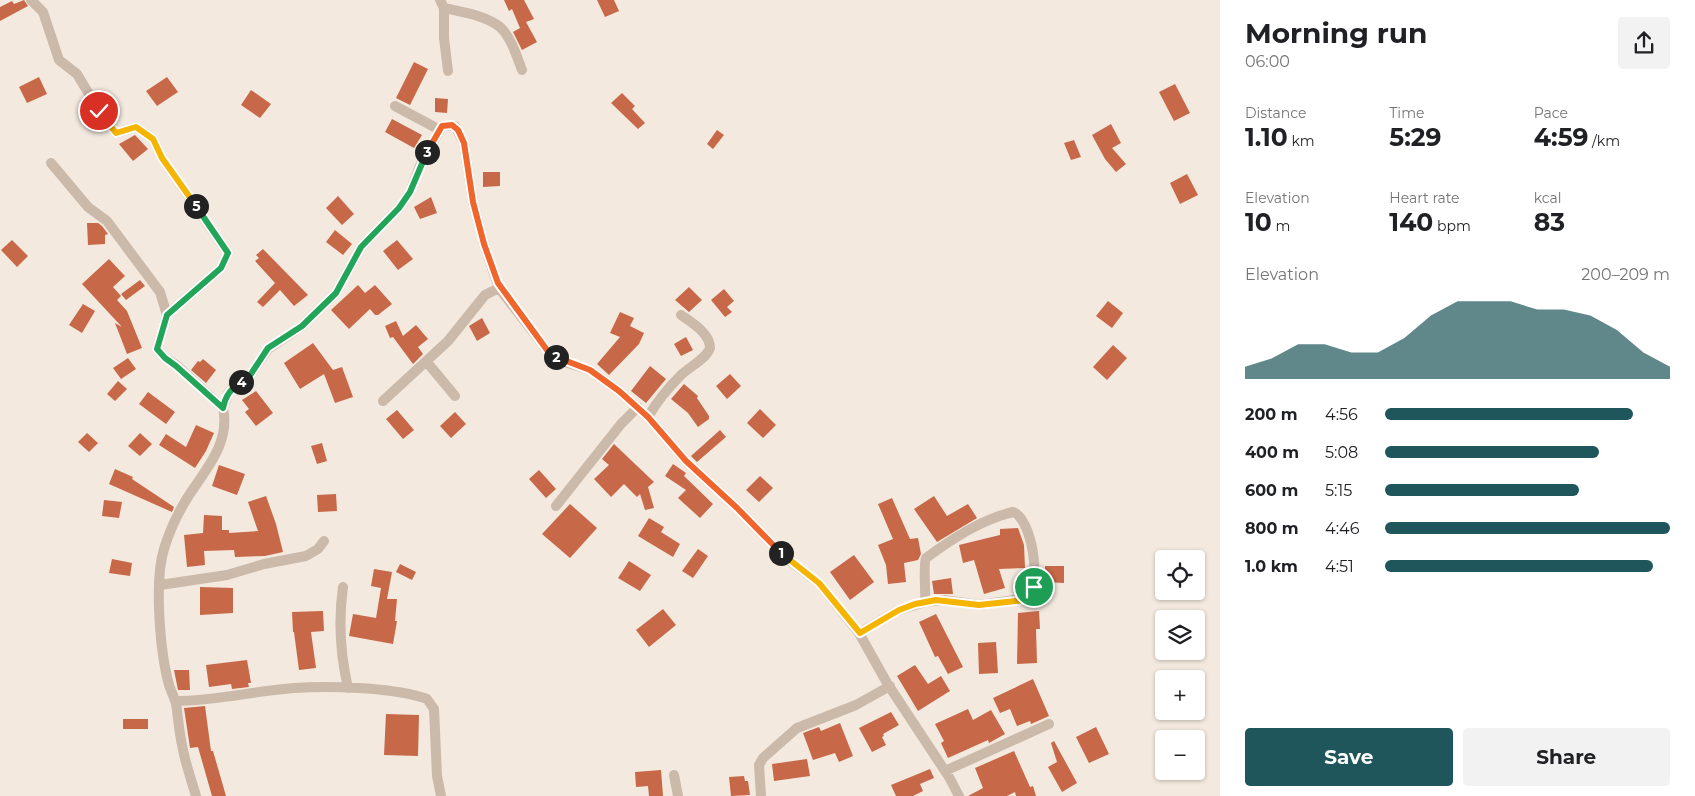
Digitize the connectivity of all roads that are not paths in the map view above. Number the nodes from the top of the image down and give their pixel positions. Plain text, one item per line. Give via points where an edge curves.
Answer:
1 (30, 0) edge
2 (442, 4) edge
3 (522, 70) dead end
4 (448, 72) dead end
5 (395, 106) dead end
6 (440, 130) junction
7 (51, 163) dead end
8 (500, 288) junction
9 (167, 315) junction
10 (681, 315) dead end
11 (426, 361) junction
12 (456, 396) dead end
13 (383, 400) dead end
14 (638, 407) junction
15 (223, 408) junction
16 (648, 417) junction
17 (556, 506) dead end
18 (324, 541) dead end
19 (160, 585) junction
20 (343, 587) dead end
21 (925, 602) junction
22 (860, 633) junction
23 (890, 686) junction
24 (348, 688) junction
25 (175, 701) junction
26 (1049, 724) dead end
27 (945, 771) junction
28 (674, 775) dead end
29 (196, 796) edge
30 (440, 796) edge
31 (678, 796) edge
32 (761, 796) edge
33 (959, 796) edge

1 - 9 street via 43,12 58,60 77,74 116,133 136,127 153,139 162,158 228,253 221,268
2 - 3 street via 500,27
2 - 4 street
5 - 6 street
6 - 8 street via 442,126 455,126 462,137 473,202
6 - 15 street via 410,192 361,247 336,293 302,326 268,348 249,377 233,386
7 - 9 street via 88,207 107,221 160,292
8 - 11 street via 485,295 448,341
8 - 14 street via 547,350 566,362 590,370
9 - 15 street via 157,349
10 - 16 street via 704,334 710,348 666,390
11 - 12 street
11 - 13 street
14 - 16 street
14 - 17 street
15 - 19 street via 225,428 219,449 172,528 164,550
16 - 22 street via 686,461 785,557 819,583
18 - 19 street via 306,556 227,575
19 - 25 street via 166,666
20 - 24 street via 339,638
21 - 21 street via 926,558 963,533 994,518 1013,512 1021,517 1034,558 1034,587 1030,596 1024,600 979,605 944,600
21 - 22 street via 899,610
22 - 23 street
23 - 27 street
23 - 32 street via 856,705 797,728 759,765
24 - 25 street via 294,688 204,701
24 - 30 street via 414,694 431,703
25 - 29 street via 186,766
26 - 27 street
27 - 33 street
28 - 31 street

